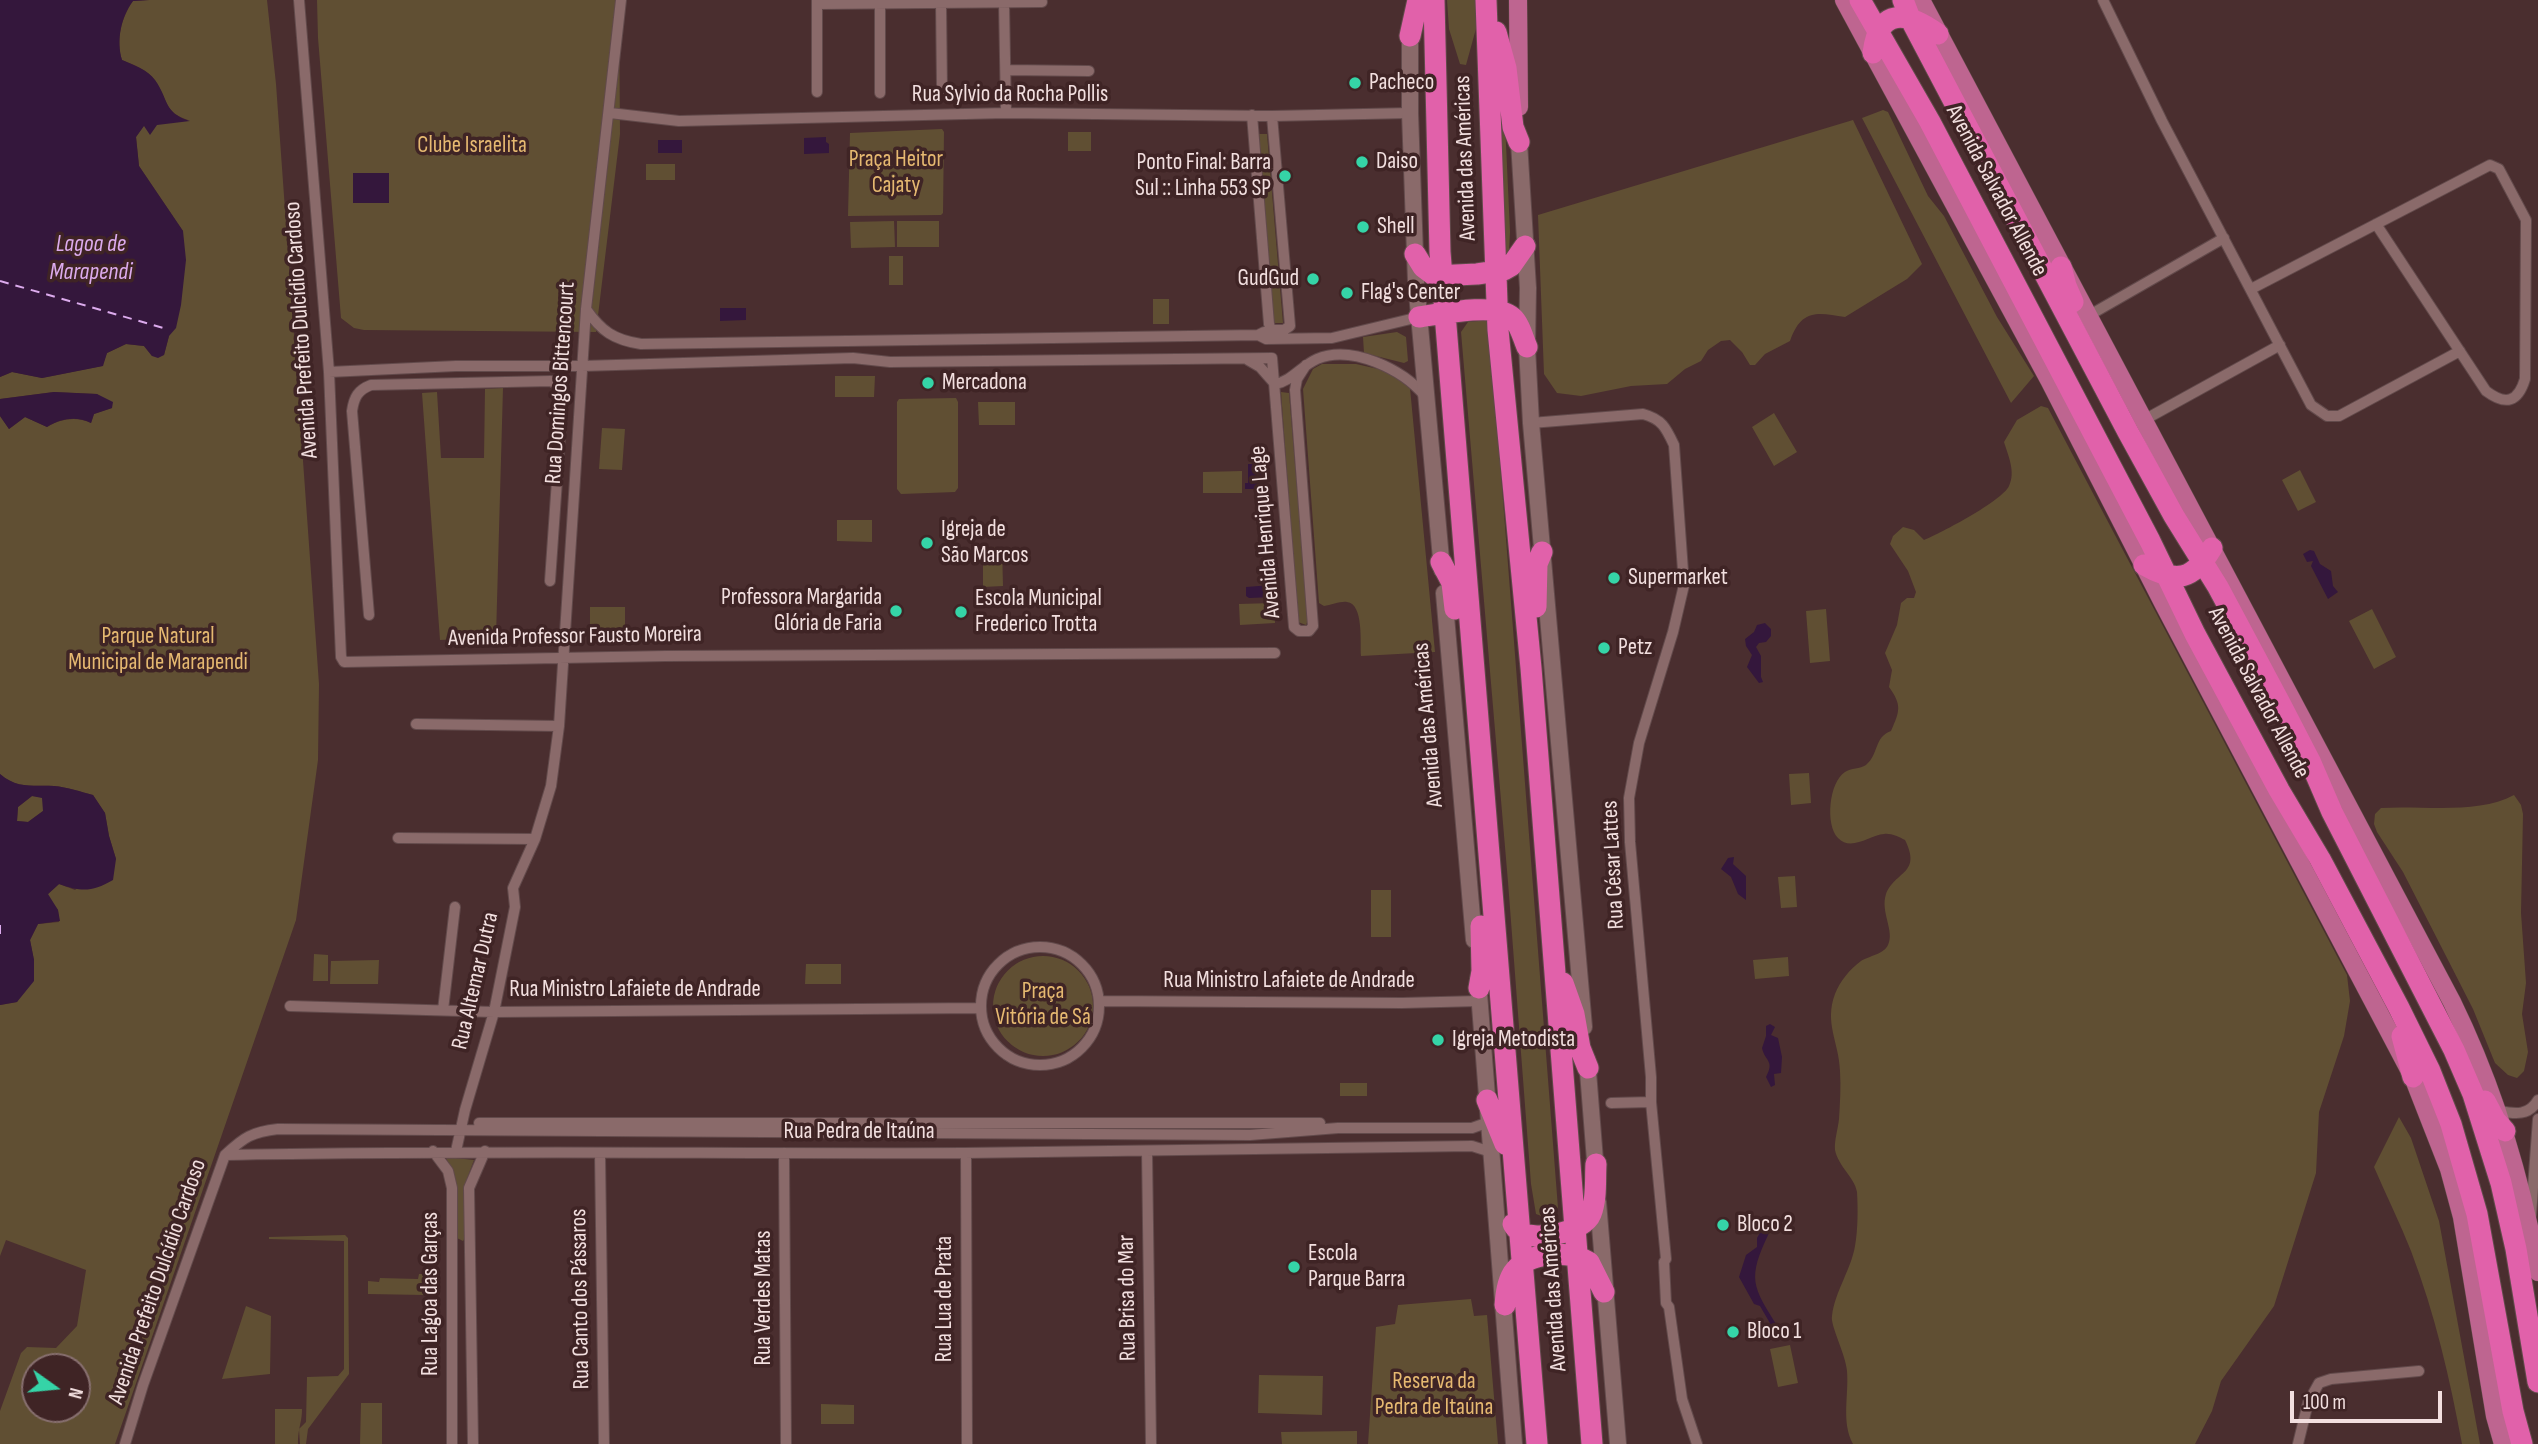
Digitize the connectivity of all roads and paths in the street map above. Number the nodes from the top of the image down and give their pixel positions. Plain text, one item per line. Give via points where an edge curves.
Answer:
1 (299, 0) edge
2 (621, 0) edge
3 (1409, 0) edge
4 (1418, 0) edge
5 (1434, 0) edge
6 (1487, 0) edge
7 (1518, 0) edge
8 (1844, 0) edge
9 (1860, 0) edge
10 (2103, 0) edge
11 (961, 1) edge
12 (817, 2) edge
13 (941, 2) junction
14 (1004, 2) junction
15 (1042, 2) dead end
16 (880, 3) junction
17 (1912, 6) edge
18 (1880, 32) junction
19 (1938, 34) joint
20 (1410, 36) junction
21 (1873, 53) junction
22 (1006, 70) junction
23 (1088, 71) dead end
24 (942, 90) dead end
25 (817, 92) dead end
26 (880, 93) dead end
27 (610, 113) junction
28 (1006, 113) junction
29 (1410, 113) junction
30 (1252, 115) junction
31 (1272, 116) junction
32 (1930, 122) junction
33 (1519, 142) junction
34 (2376, 224) junction
35 (2224, 238) junction
36 (1525, 246) junction
37 (1415, 254) junction
38 (1984, 258) junction
39 (2061, 267) junction
40 (1496, 272) junction
41 (1442, 277) junction
42 (2251, 289) junction
43 (586, 309) junction
44 (1497, 310) junction
45 (1445, 314) junction
46 (2088, 316) junction
47 (1419, 317) junction
48 (1270, 330) junction
49 (1359, 333) junction
50 (1258, 335) junction
51 (2280, 345) junction
52 (1527, 347) junction
53 (2460, 351) junction
54 (1361, 357) junction
55 (1246, 358) junction
56 (1306, 365) junction
57 (456, 366) junction
58 (582, 366) junction
59 (329, 372) junction
60 (452, 383) junction
61 (1275, 384) junction
62 (1425, 396) junction
63 (1531, 423) junction
64 (2136, 426) junction
65 (1542, 552) junction
66 (2208, 555) junction
67 (1441, 562) junction
68 (2144, 565) junction
69 (2168, 575) junction
70 (550, 581) dead end
71 (369, 615) dead end
72 (1275, 653) dead end
73 (341, 657) joint
74 (563, 657) junction
75 (1531, 668) junction
76 (1473, 677) junction
77 (416, 724) dead end
78 (559, 726) junction
79 (1486, 823) junction
80 (398, 838) dead end
81 (535, 839) junction
82 (2365, 876) junction
83 (455, 907) dead end
84 (2360, 938) junction
85 (1552, 949) junction
86 (1479, 994) junction
87 (1099, 1002) junction
88 (290, 1006) dead end
89 (981, 1008) junction
90 (443, 1010) junction
91 (494, 1012) junction
92 (1588, 1068) junction
93 (2413, 1077) junction
94 (1487, 1100) junction
95 (2538, 1100) edge
96 (1651, 1102) junction
97 (1611, 1103) dead end
98 (2538, 1119) edge
99 (2502, 1121) junction
100 (1489, 1122) junction
101 (461, 1126) junction
102 (1338, 1128) junction
103 (1366, 1128) junction
104 (244, 1134) joint
105 (1366, 1147) junction
106 (1339, 1148) junction
107 (433, 1151) junction
108 (456, 1151) junction
109 (485, 1151) junction
110 (1147, 1151) junction
111 (1491, 1152) junction
112 (600, 1153) junction
113 (784, 1153) junction
114 (966, 1153) junction
115 (225, 1155) junction
116 (1596, 1164) junction
117 (1576, 1228) junction
118 (2530, 1228) junction
119 (1520, 1232) junction
120 (1578, 1258) junction
121 (1522, 1263) junction
122 (2538, 1272) edge
123 (1604, 1292) junction
124 (1505, 1305) junction
125 (2483, 1341) junction
126 (2535, 1347) edge
127 (2502, 1350) junction
128 (2418, 1371) dead end
129 (2538, 1382) edge
130 (125, 1444) edge
131 (452, 1444) edge
132 (473, 1444) edge
133 (604, 1444) edge
134 (786, 1444) edge
135 (967, 1444) edge
136 (1151, 1444) edge
137 (1514, 1444) edge
138 (1537, 1444) edge
139 (1592, 1444) edge
140 (1618, 1444) edge
141 (1697, 1444) edge
142 (2298, 1444) edge
143 (2503, 1444) edge
144 (2522, 1444) edge

1 - 59 street, Avenida Prefeito Dulcídio Cardoso
2 - 27 street, Rua Domingos Bittencourt
3 - 20 main road, Avenida das Américas
4 - 20 highway
5 - 41 highway, Avenida das Américas
6 - 33 highway via 1506,68
6 - 40 highway, Avenida das Américas
7 - 33 main road
8 - 21 main road, Avenida Salvador Allende
9 - 18 highway, Avenida Salvador Allende
10 - 35 street
11 - 13 street
11 - 14 street
12 - 16 street
12 - 25 street
13 - 16 street
13 - 24 street
14 - 15 street
14 - 22 street
16 - 26 street
17 - 18 highway
17 - 19 highway via 1920,21
17 - 64 highway, Avenida Salvador Allende
18 - 21 highway
18 - 32 highway, Avenida Salvador Allende
19 - 39 main road, Avenida Salvador Allende
20 - 29 main road, Avenida das Américas
21 - 38 main road, Avenida Salvador Allende
22 - 23 street
22 - 28 street
27 - 28 street, Rua Sylvio da Rocha Pollis via 680,121
27 - 43 street, Rua Domingos Bittencourt
28 - 30 street, Rua Sylvio da Rocha Pollis
29 - 31 street, Rua Sylvio da Rocha Pollis
29 - 37 main road, Avenida das Américas
30 - 31 street, Rua Sylvio da Rocha Pollis
30 - 48 street
31 - 48 street via 1290,326
32 - 38 highway via 1933,138 1981,238
32 - 69 highway, Avenida Salvador Allende
33 - 36 main road
34 - 42 street
34 - 53 street
34 - 53 street via 2490,165 2499,169 2526,220 2525,379 2518,395 2511,400 2493,397
35 - 42 street
35 - 46 street
36 - 40 highway via 1511,266
36 - 52 main road
37 - 41 highway via 1430,274
37 - 47 main road, Avenida das Américas
38 - 68 main road, Avenida Salvador Allende
39 - 46 main road, Avenida Salvador Allende
39 - 64 highway via 2126,420
40 - 41 highway
40 - 44 highway, Avenida das Américas
41 - 45 highway, Avenida das Américas
42 - 51 street
43 - 50 street via 610,336 641,344
43 - 58 street, Rua Domingos Bittencourt
44 - 45 highway
44 - 52 highway via 1512,317
44 - 75 highway, Avenida das Américas
45 - 47 highway
45 - 76 highway, Avenida das Américas
46 - 64 main road, Avenida Salvador Allende
47 - 49 street
47 - 62 main road, Avenida das Américas
48 - 50 street
49 - 50 street via 1294,339
49 - 54 street
51 - 53 street via 2311,405 2334,417
51 - 64 street
52 - 63 main road
54 - 56 street via 1321,357
54 - 62 street via 1399,374
55 - 58 street via 890,362 853,358
55 - 61 street
55 - 61 street, Avenida Henrique Lage via 1272,358
56 - 61 street
56 - 61 street, Avenida Henrique Lage via 1295,390 1313,625 1309,631 1294,627
57 - 58 street
57 - 59 street
57 - 60 street
58 - 74 street, Rua Domingos Bittencourt
59 - 73 street, Avenida Prefeito Dulcídio Cardoso
60 - 70 street via 551,381 561,387
60 - 71 street via 371,385 362,388 353,402
62 - 67 main road, Avenida das Américas
63 - 65 main road
63 - 96 street, Rua César Lattes via 1643,414 1664,424 1674,445 1684,585 1639,744 1629,798
64 - 66 highway, Avenida Salvador Allende via 2179,524
65 - 75 highway via 1536,564
65 - 92 main road
66 - 69 highway via 2186,576
66 - 82 highway, Avenida Salvador Allende
66 - 99 main road, Avenida Salvador Allende via 2452,1002
67 - 76 highway via 1451,583
67 - 86 main road, Avenida das Américas
68 - 69 highway
68 - 93 main road, Avenida Salvador Allende
69 - 84 highway, Avenida Salvador Allende via 2195,634
72 - 74 street, Avenida Professor Fausto Moreira
73 - 74 street, Avenida Professor Fausto Moreira via 347,663
74 - 78 street, Rua Altemar Dutra
75 - 85 highway, Avenida das Américas
76 - 79 highway, Avenida das Américas
77 - 78 street
78 - 81 street, Rua Altemar Dutra via 551,786
79 - 86 highway
79 - 119 highway, Avenida das Américas
80 - 81 street
81 - 91 street, Rua Altemar Dutra via 513,887 515,907
82 - 99 highway via 2376,886 2495,1120
82 - 126 highway, Avenida Salvador Allende via 2473,1094 2509,1218
83 - 90 street, Rua Altemar Dutra
84 - 93 highway via 2402,1036
84 - 127 highway, Avenida Salvador Allende via 2430,1071 2451,1124 2477,1214
85 - 92 highway
85 - 117 highway, Avenida das Américas
86 - 87 street, Rua Ministro Lafaiete de Andrade via 1402,1003
86 - 94 main road, Avenida das Américas
87 - 89 street via 1083,964 1066,952 1037,947 1008,956 993,970 983,988
87 - 89 street via 1091,1038 1062,1062 1043,1066 1025,1064 993,1044
88 - 90 street, Rua Ministro Lafaiete de Andrade
89 - 91 street, Rua Ministro Lafaiete de Andrade
90 - 91 street, Rua Ministro Lafaiete de Andrade
91 - 101 street, Rua Altemar Dutra
92 - 116 main road
93 - 125 main road, Avenida Salvador Allende via 2459,1205
94 - 100 main road, Avenida das Américas
94 - 119 highway via 1506,1148 1512,1224
95 - 99 street via 2531,1109
96 - 97 street
96 - 141 street, Rua César Lattes via 1666,1303 1682,1399
98 - 118 street
99 - 118 main road, Avenida Salvador Allende
100 - 103 street, Rua Pedra de Itaúna via 1472,1128
100 - 111 main road, Avenida das Américas
101 - 102 street, Rua Pedra de Itaúna via 1250,1135
101 - 103 street via 1335,1123
101 - 104 street, Rua Pedra de Itaúna via 278,1129
101 - 108 street, Rua Altemar Dutra
102 - 103 street, Rua Pedra de Itaúna
102 - 106 street
103 - 105 street
104 - 115 street, Avenida Prefeito Dulcídio Cardoso
105 - 106 street, Rua Pedra de Itaúna
105 - 111 street, Rua Pedra de Itaúna via 1472,1146
106 - 110 street, Rua Pedra de Itaúna
107 - 108 street, Rua Pedra de Itaúna
107 - 115 street, Rua Pedra de Itaúna
107 - 131 street, Rua Lagoa das Garças via 448,1171 452,1188
108 - 109 street, Rua Pedra de Itaúna
109 - 112 street, Rua Pedra de Itaúna
109 - 132 street, Rua Lagoa das Garças via 469,1188
110 - 114 street, Rua Pedra de Itaúna
110 - 136 street, Rua Brisa do Mar
111 - 124 main road, Avenida das Américas
112 - 113 street, Rua Pedra de Itaúna
112 - 133 street, Rua Canto dos Pássaros
113 - 114 street, Rua Pedra de Itaúna
113 - 134 street, Rua Verdes Matas
114 - 135 street, Rua Lua de Prata
115 - 130 street, Avenida Prefeito Dulcídio Cardoso
116 - 117 highway via 1591,1216
116 - 123 main road
117 - 119 highway via 1552,1234
117 - 120 highway, Avenida das Américas
118 - 122 main road, Avenida Salvador Allende
119 - 121 highway, Avenida das Américas
120 - 121 highway via 1542,1256
120 - 123 highway via 1593,1267
120 - 139 highway, Avenida das Américas
121 - 124 highway via 1511,1277
121 - 138 highway, Avenida das Américas
123 - 140 main road
124 - 137 main road, Avenida das Américas
125 - 127 highway
125 - 143 main road, Avenida Salvador Allende
126 - 127 highway via 2518,1353
126 - 129 highway, Avenida Salvador Allende
127 - 144 highway, Avenida Salvador Allende
128 - 142 street via 2319,1383 2308,1403

